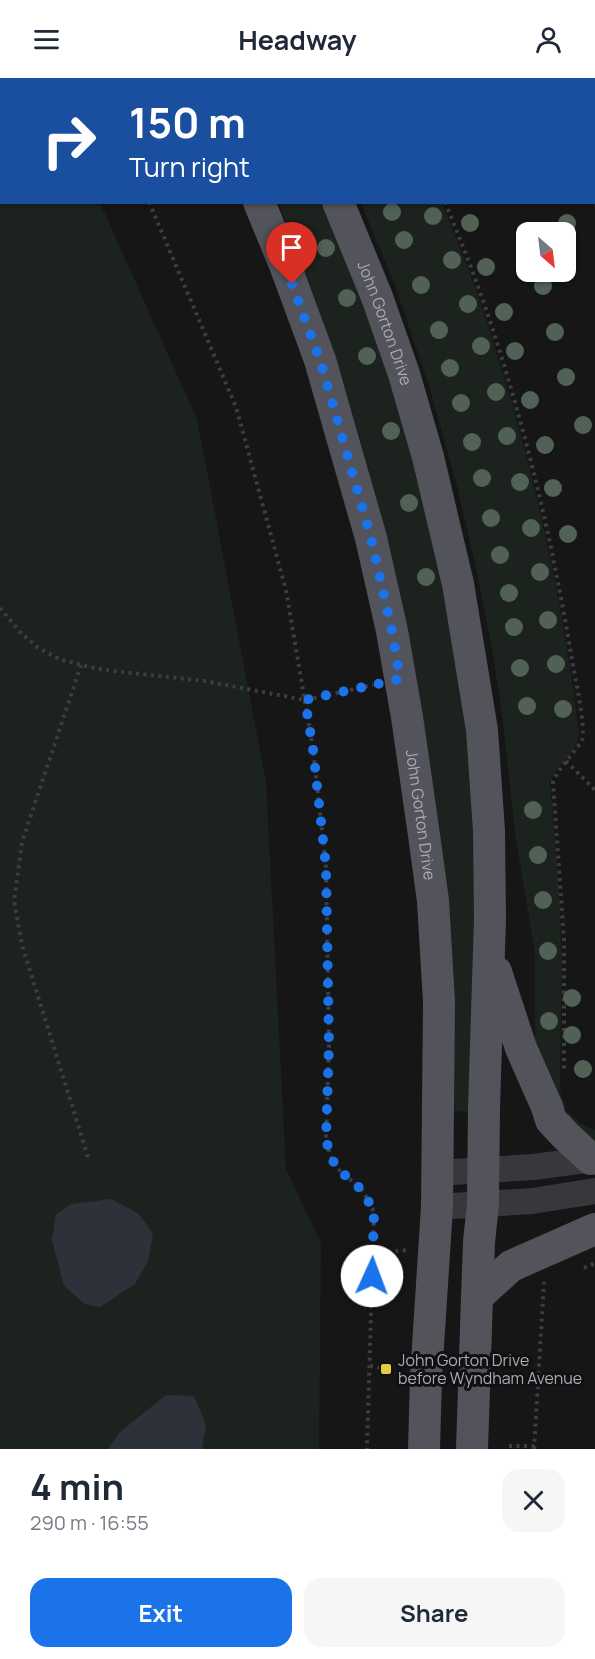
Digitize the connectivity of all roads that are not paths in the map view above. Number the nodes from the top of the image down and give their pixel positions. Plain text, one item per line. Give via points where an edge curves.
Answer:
1 (260, 204) edge
2 (339, 204) edge
3 (489, 951) junction
4 (593, 1159) edge
5 (484, 1171) junction
6 (437, 1173) junction
7 (595, 1191) edge
8 (483, 1204) junction
9 (437, 1207) junction
10 (595, 1229) edge
11 (477, 1297) junction
12 (424, 1449) edge
13 (472, 1449) edge

1 - 6 main road, John Gorton Drive via 320,360 371,538 392,631 433,901 439,1002
2 - 3 main road, John Gorton Drive via 404,374 458,584 482,730 489,831
3 - 4 main road via 521,1048 551,1120
3 - 5 main road, John Gorton Drive
4 - 5 street
5 - 6 street
5 - 8 main road, John Gorton Drive
6 - 9 main road, John Gorton Drive
7 - 8 street
8 - 9 street
8 - 11 main road, John Gorton Drive
9 - 12 main road, John Gorton Drive
10 - 11 main road via 511,1266
11 - 13 main road, John Gorton Drive

